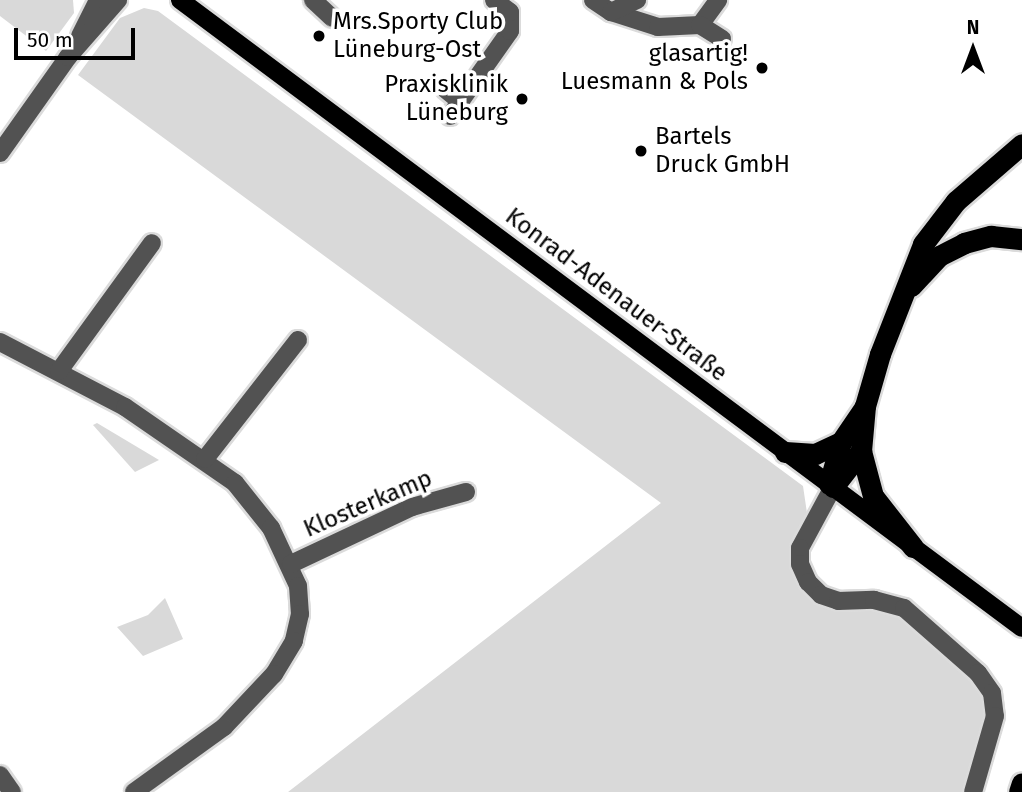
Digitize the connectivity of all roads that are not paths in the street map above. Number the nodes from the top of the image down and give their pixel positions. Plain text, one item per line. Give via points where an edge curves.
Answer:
1 (118, 0) edge
2 (180, 0) edge
3 (313, 0) edge
4 (593, 0) edge
5 (637, 0) edge
6 (718, 0) edge
7 (500, 2) edge
8 (95, 3) edge
9 (611, 12) junction
10 (332, 18) dead end
11 (700, 25) junction
12 (722, 39) dead end
13 (72, 52) junction
14 (444, 89) dead end
15 (1022, 144) edge
16 (1, 148) edge
17 (1022, 239) edge
18 (152, 243) dead end
19 (898, 305) junction
20 (298, 340) dead end
21 (0, 342) edge
22 (59, 371) junction
23 (865, 406) junction
24 (841, 442) junction
25 (785, 452) junction
26 (860, 452) junction
27 (205, 459) junction
28 (831, 486) junction
29 (466, 492) dead end
30 (914, 547) junction
31 (291, 564) junction
32 (1022, 628) edge
33 (0, 775) edge
34 (1022, 783) edge
35 (12, 792) edge
36 (134, 792) edge
37 (973, 792) edge
38 (1019, 792) edge

1 - 13 street
2 - 25 main road, Konrad-Adenauer-Straße
3 - 10 street
4 - 9 street
5 - 9 street
6 - 11 street
7 - 14 street via 510,12 510,31 455,108
8 - 13 street
9 - 11 street via 658,27
11 - 12 street
13 - 16 street
15 - 19 highway via 956,201 938,223 912,266
17 - 19 highway via 991,236 939,256 920,273
18 - 22 street
19 - 23 highway
20 - 27 street
21 - 22 street, Klosterkamp
22 - 27 street, Klosterkamp
23 - 24 highway
23 - 26 highway
24 - 25 highway via 815,454
24 - 28 highway
25 - 28 main road, Konrad-Adenauer-Straße
26 - 28 highway
26 - 30 highway via 873,496
27 - 31 street, Klosterkamp via 253,502
28 - 30 main road, Konrad-Adenauer-Straße
28 - 37 street via 800,548 800,564 821,595 904,608 978,673 992,693 995,716
29 - 31 street, Klosterkamp via 412,507
30 - 32 main road, Konrad-Adenauer-Straße
31 - 36 street, Klosterkamp via 300,614 294,641 274,674 224,727
33 - 35 street
34 - 38 highway

